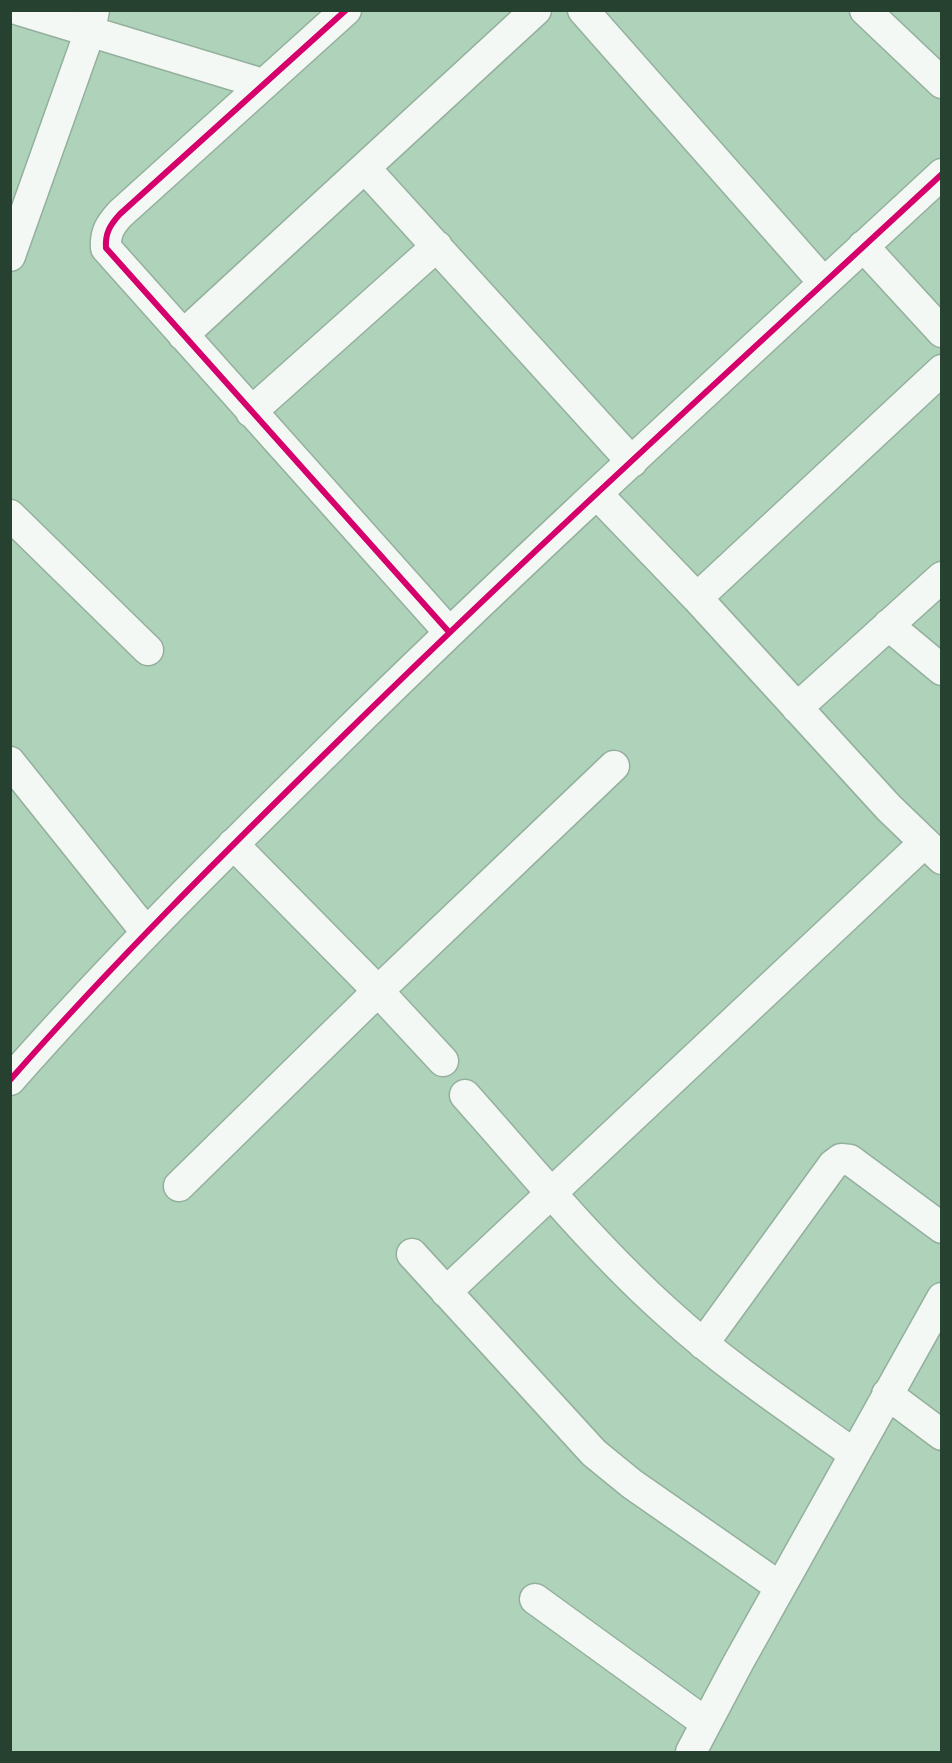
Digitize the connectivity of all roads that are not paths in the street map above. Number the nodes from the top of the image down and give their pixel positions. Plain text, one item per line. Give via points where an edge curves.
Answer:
1 (19, 10) edge
2 (346, 10) edge
3 (536, 10) edge
4 (583, 10) edge
5 (865, 10) edge
6 (92, 21) edge
7 (942, 83) edge
8 (263, 84) junction
9 (365, 168) junction
10 (942, 174) edge
11 (437, 246) junction
12 (863, 246) junction
13 (10, 256) edge
14 (824, 283) junction
15 (942, 332) edge
16 (183, 335) junction
17 (942, 370) edge
18 (251, 412) junction
19 (632, 462) junction
20 (597, 494) junction
21 (10, 515) edge
22 (942, 577) edge
23 (697, 598) junction
24 (888, 625) junction
25 (449, 632) junction
26 (148, 650) dead end
27 (942, 670) edge
28 (797, 708) junction
29 (10, 762) edge
30 (614, 766) dead end
31 (232, 844) junction
32 (933, 851) edge
33 (146, 932) junction
34 (378, 990) junction
35 (443, 1062) dead end
36 (10, 1080) edge
37 (465, 1095) dead end
38 (179, 1186) dead end
39 (552, 1192) junction
40 (942, 1228) edge
41 (412, 1254) dead end
42 (446, 1292) junction
43 (942, 1298) edge
44 (703, 1344) junction
45 (887, 1394) junction
46 (942, 1435) edge
47 (854, 1454) junction
48 (780, 1587) junction
49 (535, 1599) dead end
50 (706, 1723) junction
51 (691, 1752) edge

1 - 6 street
2 - 8 street
3 - 9 street
4 - 14 street
5 - 7 street
6 - 8 street
6 - 13 street
8 - 16 street via 120,214 106,236 106,248 117,263
9 - 11 street
9 - 16 street
10 - 12 street
11 - 18 street
11 - 19 street
12 - 14 street
12 - 15 street
14 - 19 street
16 - 18 street
17 - 23 street
18 - 25 street
19 - 20 street
20 - 23 street
20 - 25 street
21 - 26 street
22 - 24 street
23 - 28 street
24 - 27 street
24 - 28 street
25 - 31 street
28 - 32 street
29 - 33 street
30 - 34 street
31 - 33 street
31 - 34 street
32 - 39 street
33 - 36 street
34 - 35 street
34 - 38 street
37 - 39 street
39 - 42 street
39 - 44 street via 624,1270
40 - 44 street via 850,1160 841,1159
41 - 42 street
42 - 48 street via 594,1453
43 - 45 street
44 - 47 street
45 - 46 street
45 - 47 street
47 - 48 street
48 - 50 street
49 - 50 street
50 - 51 street

